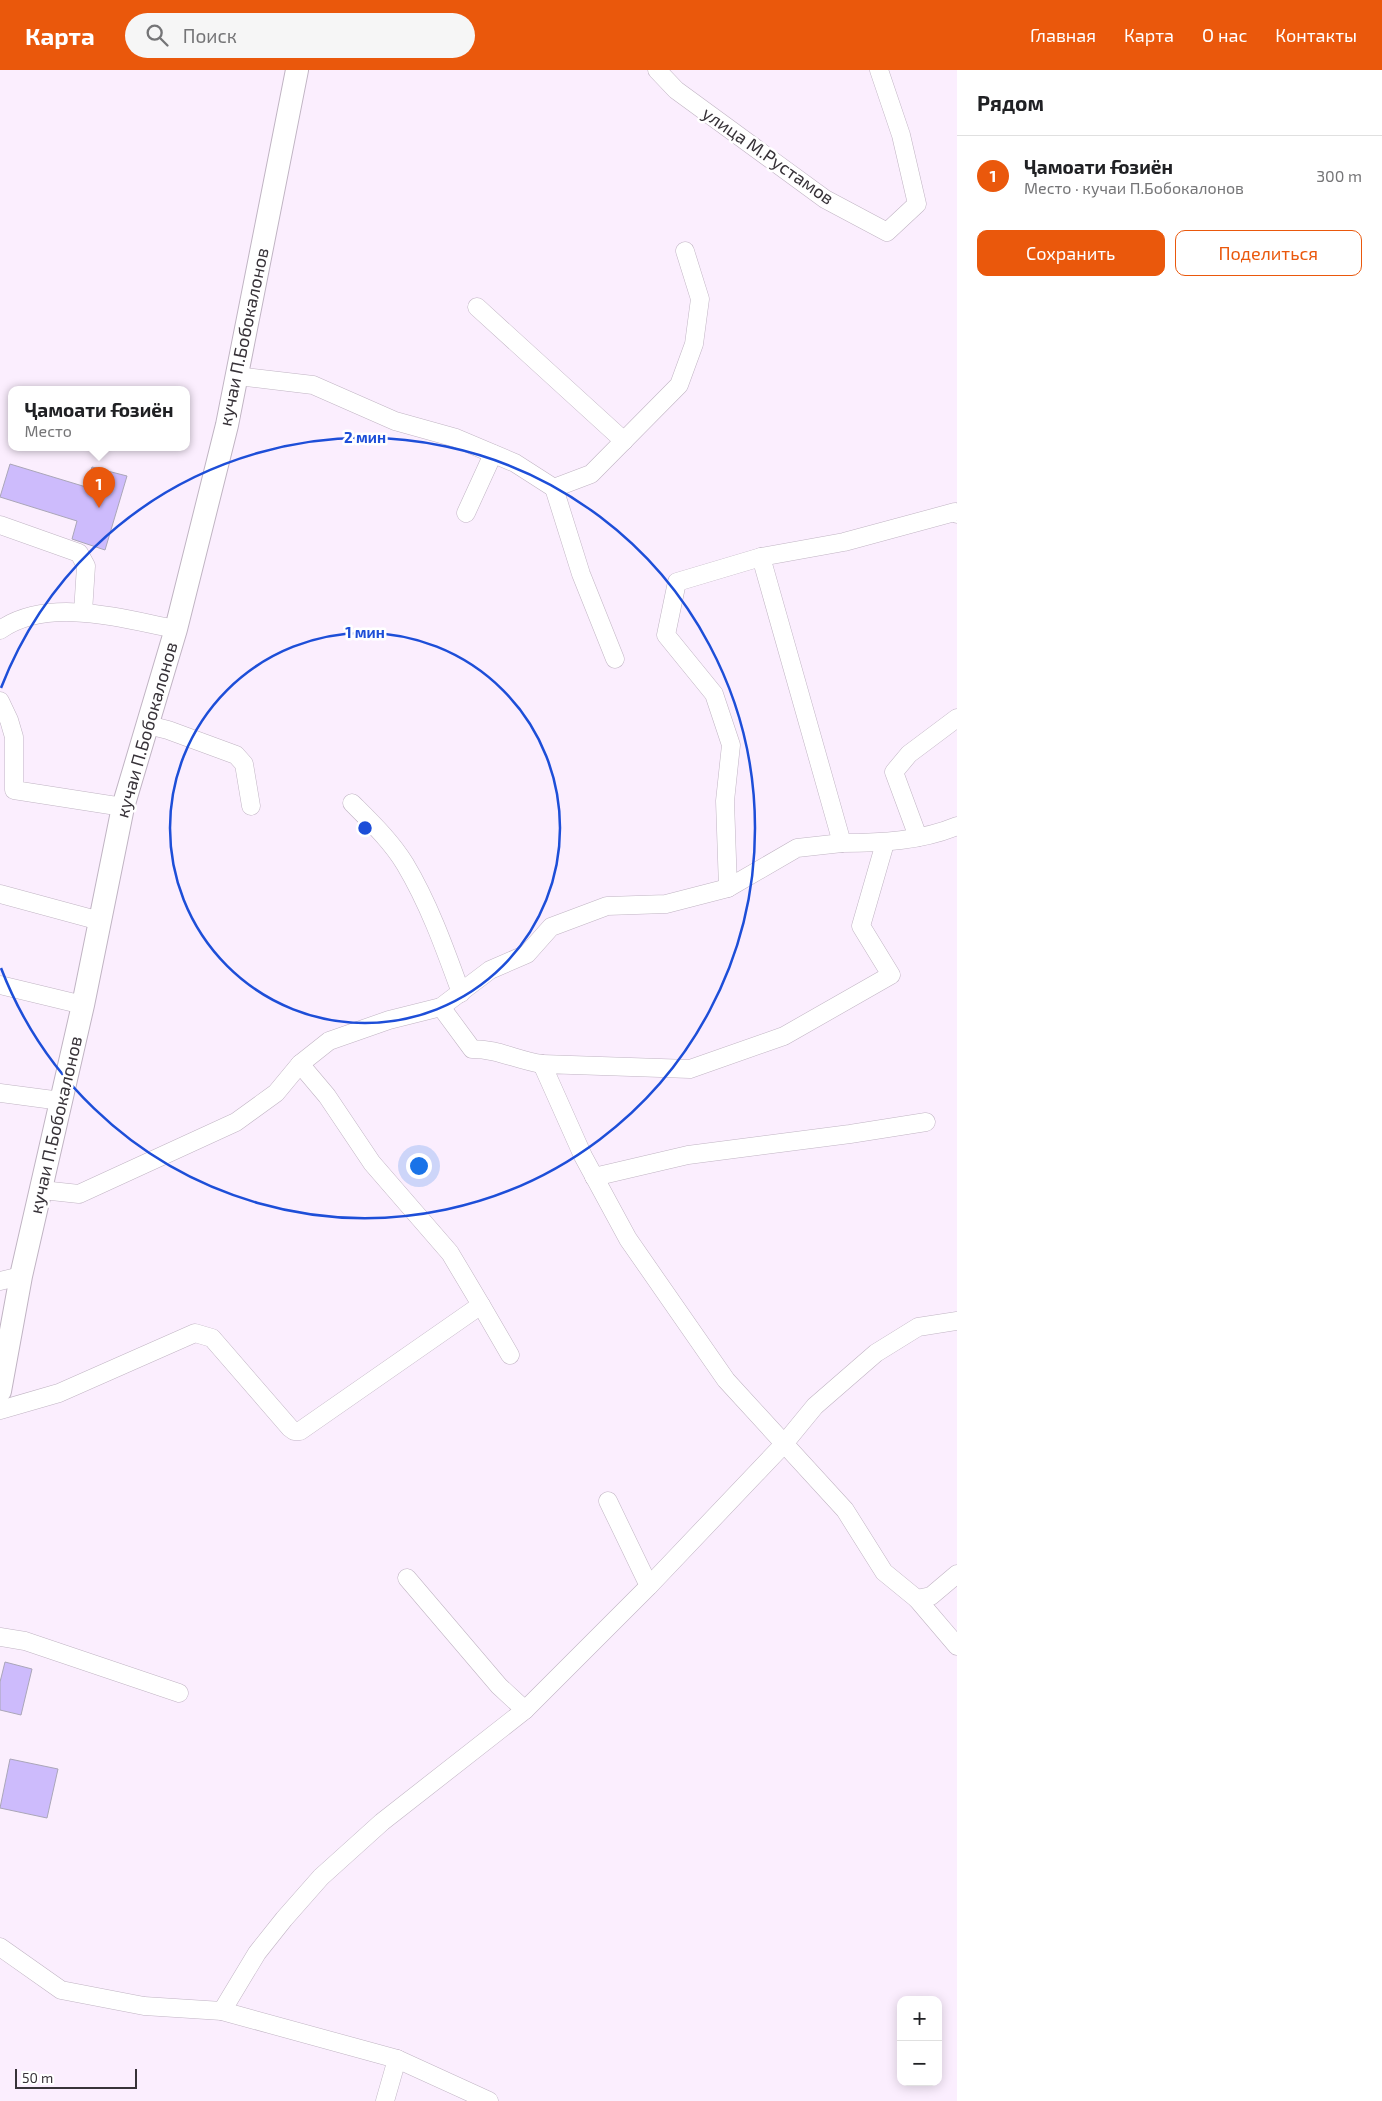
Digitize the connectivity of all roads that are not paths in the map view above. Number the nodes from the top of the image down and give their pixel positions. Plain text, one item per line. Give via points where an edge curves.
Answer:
1 (297, 70) edge
2 (657, 70) edge
3 (879, 70) edge
4 (685, 251) dead end
5 (477, 307) dead end
6 (237, 376) junction
7 (624, 441) junction
8 (493, 454) junction
9 (554, 488) junction
10 (466, 513) dead end
11 (957, 514) edge
12 (0, 525) edge
13 (761, 557) junction
14 (83, 612) junction
15 (176, 629) junction
16 (0, 630) edge
17 (615, 659) dead end
18 (0, 701) edge
19 (957, 718) edge
20 (148, 725) junction
21 (352, 803) dead end
22 (251, 806) dead end
23 (123, 807) junction
24 (957, 826) edge
25 (918, 837) junction
26 (842, 843) junction
27 (885, 843) junction
28 (728, 888) junction
29 (0, 894) edge
30 (100, 921) junction
31 (0, 985) edge
32 (461, 993) junction
33 (83, 1004) junction
34 (442, 1007) junction
35 (300, 1064) junction
36 (542, 1064) junction
37 (0, 1093) edge
38 (62, 1101) junction
39 (926, 1122) dead end
40 (594, 1177) junction
41 (42, 1190) junction
42 (11, 1278) edge
43 (481, 1305) junction
44 (957, 1321) edge
45 (510, 1355) dead end
46 (0, 1391) edge
47 (0, 1410) edge
48 (783, 1445) junction
49 (608, 1502) dead end
50 (957, 1574) edge
51 (407, 1578) dead end
52 (649, 1586) junction
53 (917, 1599) junction
54 (0, 1637) edge
55 (957, 1646) edge
56 (180, 1693) dead end
57 (525, 1710) junction
58 (0, 1947) edge
59 (222, 2011) junction
60 (397, 2059) junction
61 (385, 2101) edge
62 (488, 2101) edge

1 - 6 main road, кучаи П.Бобокалонов
2 - 3 street, улица М.Рустамов via 676,90 826,198 886,232 917,204 901,135
4 - 7 street via 700,299 694,344 679,385
5 - 7 street
6 - 8 street via 313,385 395,421 456,438
6 - 15 main road, кучаи П.Бобокалонов
7 - 9 street via 591,474
8 - 9 street via 515,463
8 - 10 street
9 - 17 street via 581,574
11 - 13 street via 844,542
12 - 14 street via 79,552 86,566
13 - 26 street
13 - 28 street via 677,582 666,634 714,694 731,745 725,801
14 - 15 street
14 - 16 street via 50,612 9,624
15 - 20 main road, кучаи П.Бобокалонов
18 - 23 street via 14,737 14,790
19 - 25 street via 909,754 894,772
20 - 22 street via 236,755 244,764
20 - 23 main road, кучаи П.Бобокалонов
21 - 32 street via 381,832 405,864 435,924
23 - 30 main road, кучаи П.Бобокалонов
24 - 25 street
25 - 27 street
26 - 27 street
26 - 28 street via 797,848
27 - 36 street via 861,926 891,975 784,1036 690,1070
28 - 32 street via 666,904 607,906 551,927 527,954 490,970
29 - 30 street
30 - 33 main road, кучаи П.Бобокалонов
31 - 33 street
32 - 34 street
33 - 38 main road, кучаи П.Бобокалонов
34 - 35 street via 389,1020 329,1041
34 - 36 street via 472,1049 490,1049
35 - 41 street via 276,1093 236,1122 79,1194
35 - 43 street via 327,1096 372,1163 450,1253
36 - 40 street
37 - 38 street
38 - 41 main road, кучаи П.Бобокалонов
39 - 40 street via 688,1154
40 - 48 street via 628,1239 726,1380
41 - 42 main road, кучаи П.Бобокалонов
42 - 46 main road, кучаи П.Бобокалонов
43 - 45 street
43 - 47 street via 300,1431 290,1428 212,1338 195,1333 59,1393
44 - 48 street via 918,1327 876,1353 815,1406
48 - 52 street
48 - 53 street via 845,1510 884,1572
49 - 52 street
50 - 53 street via 931,1596
51 - 57 street via 499,1686
52 - 57 street
53 - 55 street
54 - 56 street via 25,1641
57 - 59 street via 382,1822 321,1877 257,1953
58 - 59 street via 61,1990 144,2006
59 - 60 street
60 - 61 street
60 - 62 street

